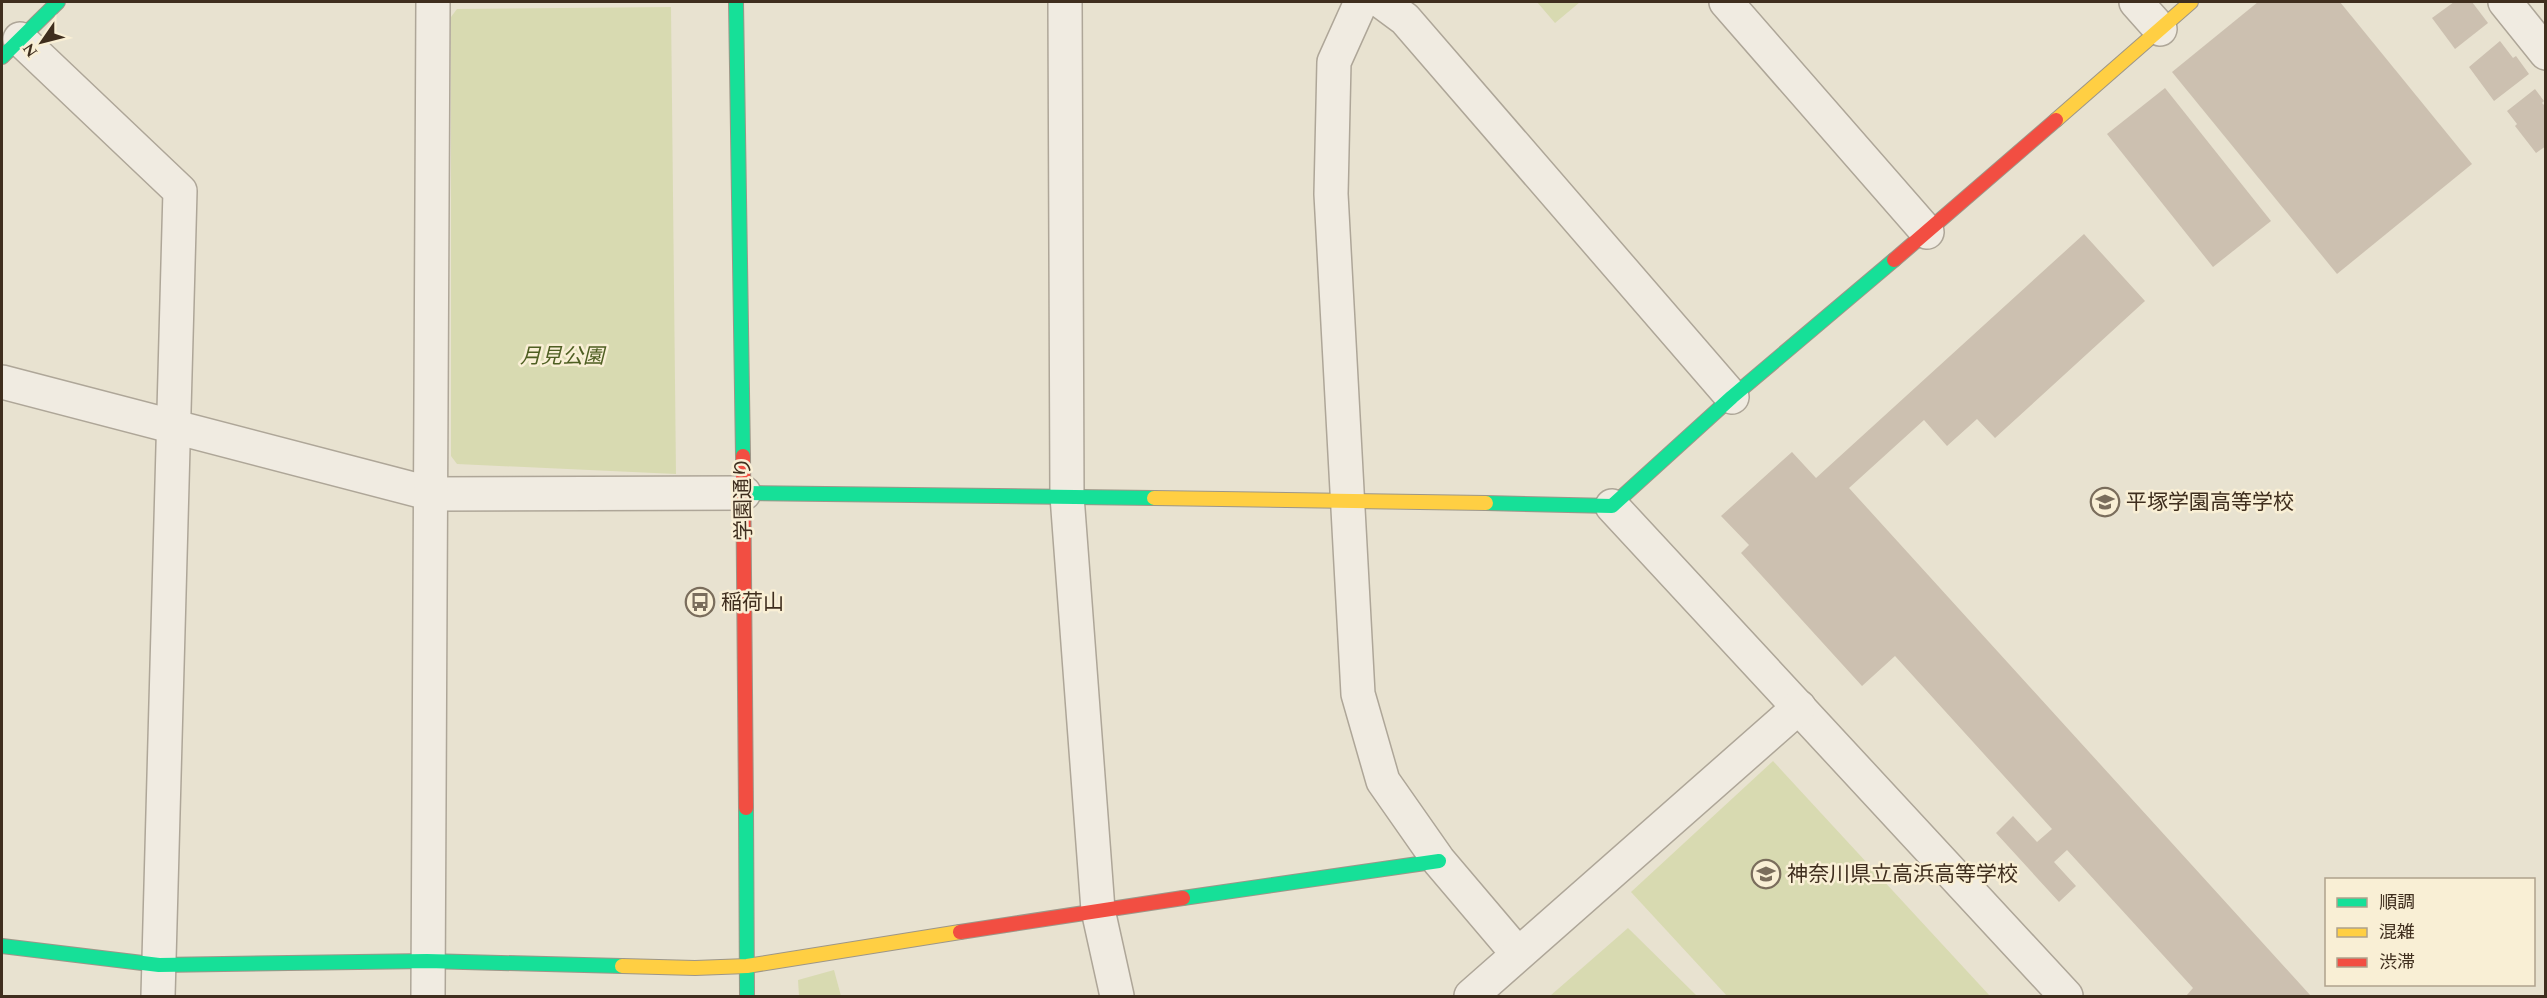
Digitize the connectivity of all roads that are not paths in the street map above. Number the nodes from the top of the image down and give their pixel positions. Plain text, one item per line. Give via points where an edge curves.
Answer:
1 (58, 2) edge
2 (433, 2) edge
3 (735, 2) edge
4 (1065, 2) edge
5 (1361, 2) edge
6 (1382, 2) edge
7 (1726, 2) edge
8 (2136, 2) edge
9 (2191, 2) edge
10 (2505, 2) edge
11 (2160, 29) junction
12 (11, 48) edge
13 (2546, 53) edge
14 (1927, 232) junction
15 (2, 382) edge
16 (1732, 397) junction
17 (175, 428) junction
18 (744, 493) junction
19 (432, 494) junction
20 (1067, 496) junction
21 (1346, 500) junction
22 (1612, 506) junction
23 (1799, 707) junction
24 (1439, 861) junction
25 (1098, 910) junction
26 (2, 946) edge
27 (1518, 954) junction
28 (427, 961) junction
29 (747, 966) junction
30 (158, 981) edge
31 (428, 996) edge
32 (747, 996) edge
33 (1117, 996) edge
34 (1471, 996) edge
35 (2066, 996) edge

1 - 12 main road
2 - 19 street
3 - 18 main road, 学園通り
4 - 20 street
5 - 21 street via 1334,62 1331,182
6 - 16 street via 1405,19
7 - 14 street
8 - 11 street
9 - 11 main road
10 - 13 street
11 - 14 main road
12 - 17 street via 180,191
14 - 16 main road
15 - 17 street
16 - 22 main road
17 - 19 street
17 - 30 street
18 - 19 street
18 - 20 main road
18 - 29 main road, 学園通り
19 - 28 street
20 - 21 main road
20 - 25 street
21 - 22 main road
21 - 24 street via 1358,694 1383,781
22 - 23 street
23 - 27 street
23 - 35 street
24 - 25 main road
24 - 27 street
25 - 29 main road
25 - 33 street
26 - 30 main road
27 - 34 street
28 - 29 main road
28 - 30 main road
28 - 31 street
29 - 32 main road, 学園通り

